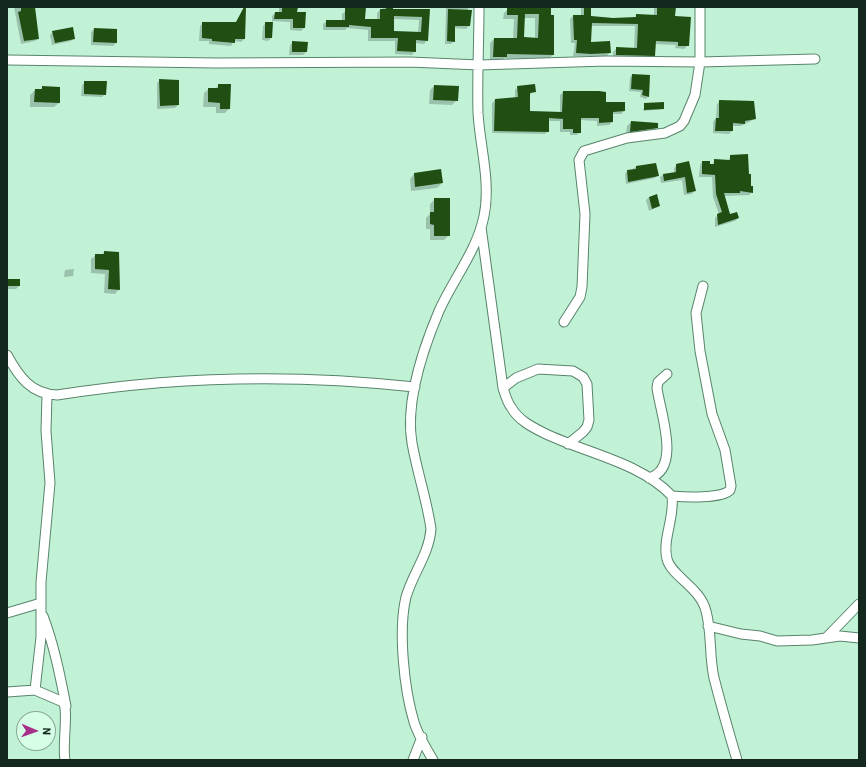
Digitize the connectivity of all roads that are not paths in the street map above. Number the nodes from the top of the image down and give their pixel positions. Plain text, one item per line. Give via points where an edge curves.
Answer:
1 (479, 7) edge
2 (700, 7) edge
3 (815, 59) dead end
4 (7, 60) edge
5 (700, 62) junction
6 (479, 65) junction
7 (481, 227) junction
8 (703, 286) dead end
9 (564, 322) dead end
10 (7, 355) edge
11 (667, 374) dead end
12 (415, 387) junction
13 (502, 388) junction
14 (47, 395) junction
15 (568, 444) junction
16 (649, 478) junction
17 (672, 496) junction
18 (859, 604) edge
19 (41, 607) junction
20 (7, 613) edge
21 (708, 626) junction
22 (827, 637) junction
23 (859, 638) edge
24 (35, 690) junction
25 (7, 692) edge
26 (66, 706) junction
27 (422, 738) junction
28 (65, 760) edge
29 (413, 760) edge
30 (433, 760) edge
31 (737, 760) edge

1 - 6 street
2 - 5 street
3 - 5 street
4 - 6 street via 193,63 410,62
5 - 6 street via 606,61
5 - 9 street via 695,95 680,126 665,133 640,135 592,148 581,155 579,160 585,214 582,287 580,297
6 - 7 street via 478,113 485,199
7 - 12 street via 475,244 439,311
7 - 13 street
8 - 17 street via 696,313 700,351 712,414 725,450 731,486 725,494
10 - 14 street via 18,374 29,385 37,392
11 - 16 street via 658,382 657,388 666,434 666,462 662,471
12 - 14 street via 345,381 246,379 122,385
12 - 27 street via 410,416 412,442 432,529 430,542 406,597 402,634 411,711
13 - 15 street via 511,408 522,420
13 - 15 street via 516,378 538,370 573,371 583,377 587,384 589,420 583,432
14 - 19 street via 46,431 50,483 43,546
15 - 16 street via 638,470
16 - 17 street
17 - 21 street via 666,558 699,595
18 - 22 street
19 - 20 street
19 - 24 street
19 - 26 street via 55,650
21 - 22 street via 777,640 812,640
21 - 31 street via 714,678
22 - 23 street
24 - 25 street
24 - 26 street via 59,699
26 - 28 street via 63,741
27 - 29 street
27 - 30 street

